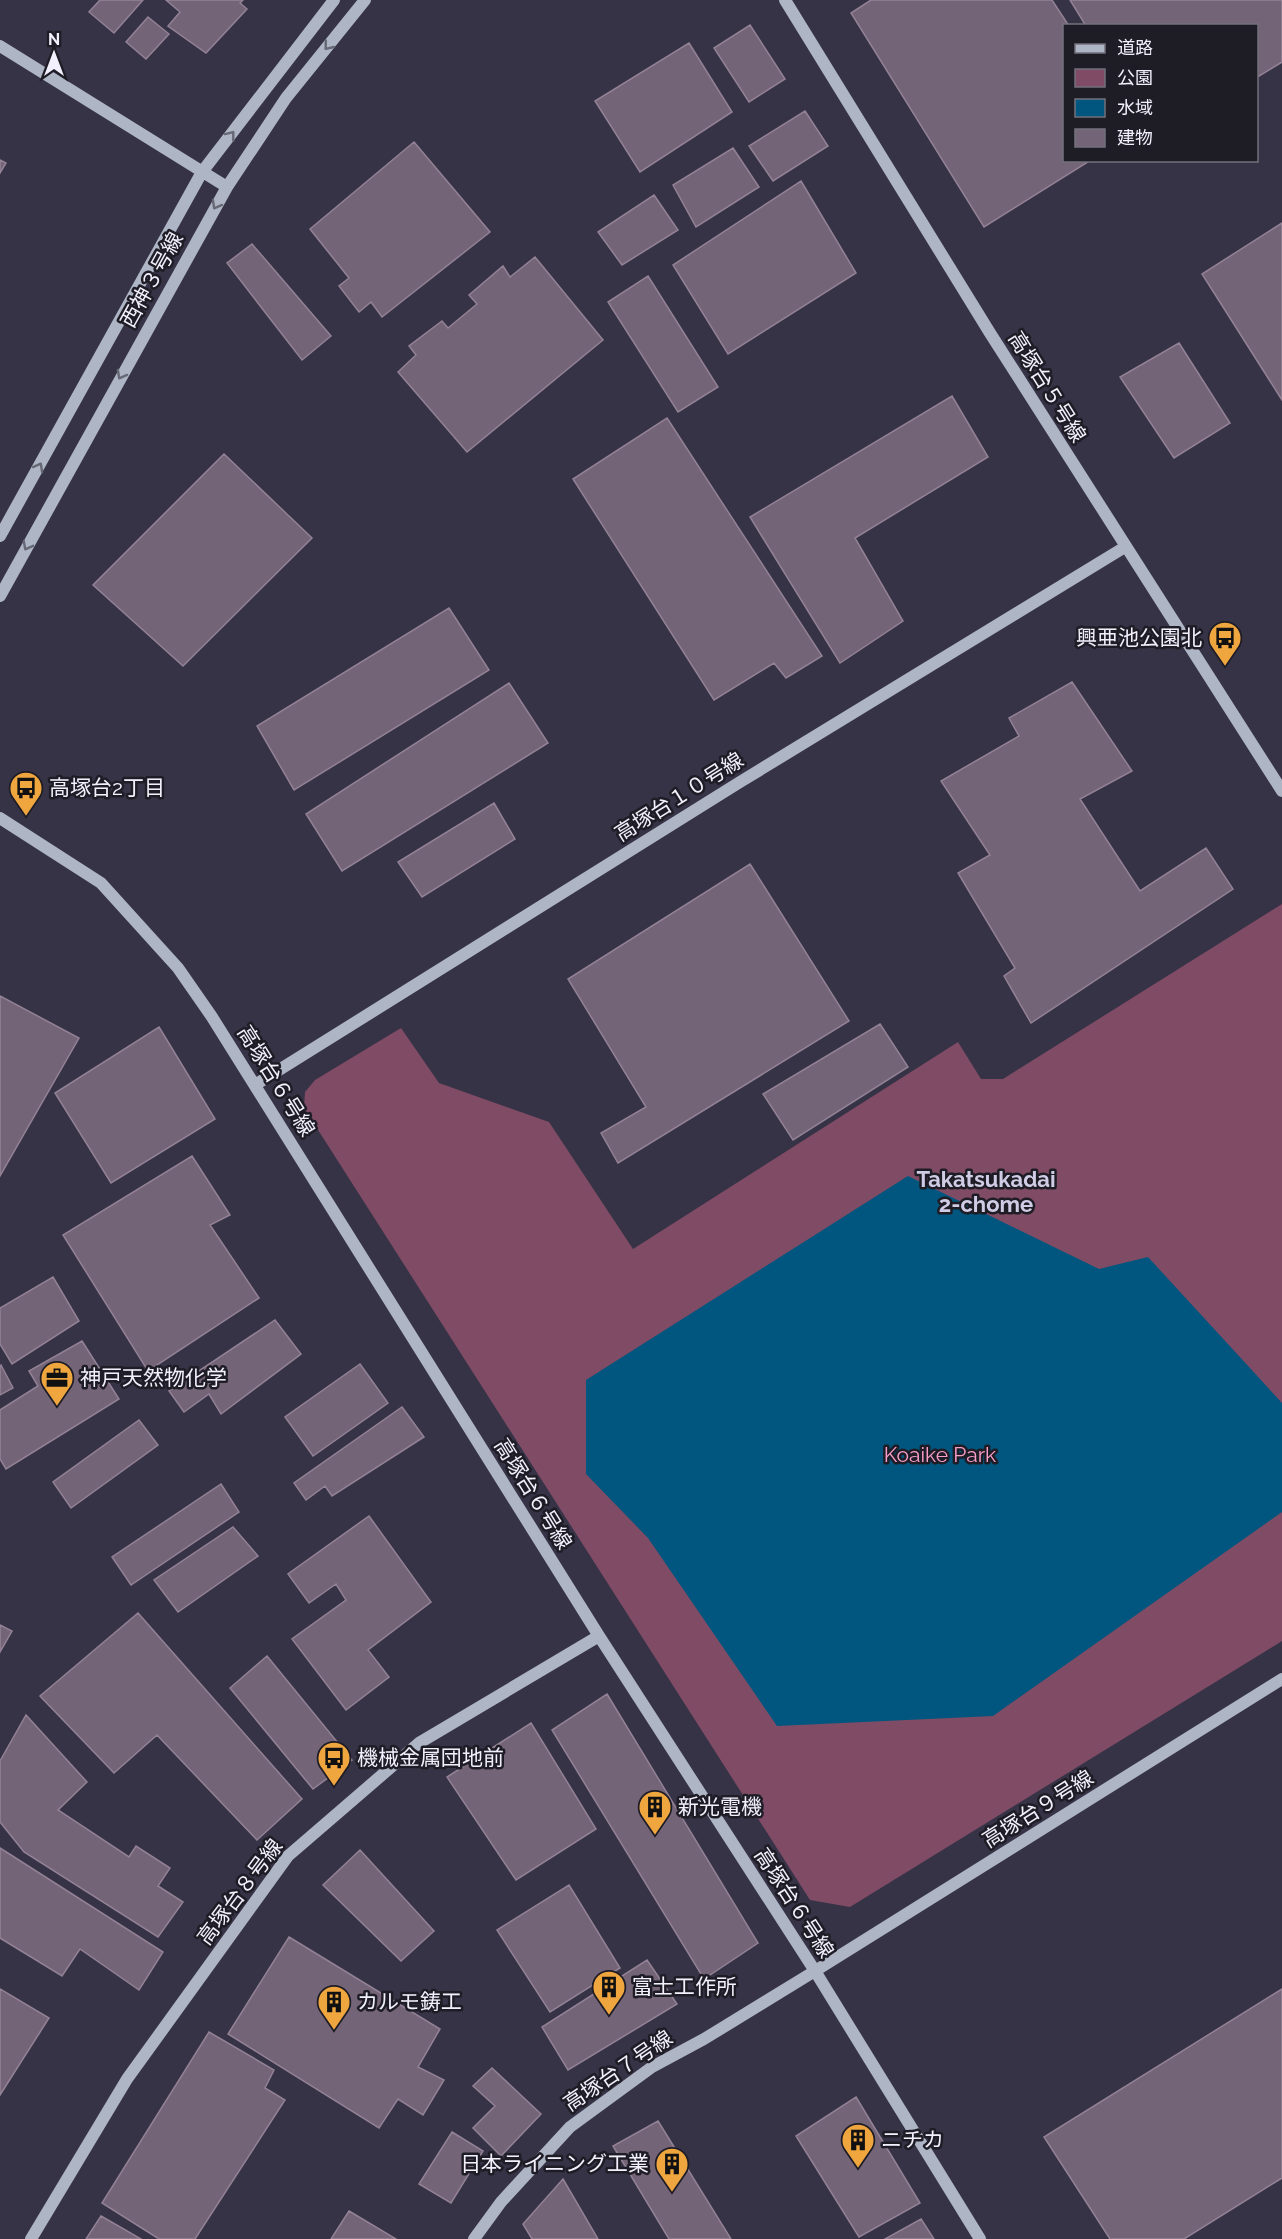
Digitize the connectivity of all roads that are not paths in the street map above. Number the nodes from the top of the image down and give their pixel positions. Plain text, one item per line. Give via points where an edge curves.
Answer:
1 (334, 0) edge
2 (364, 0) edge
3 (785, 0) edge
4 (0, 46) edge
5 (202, 172) junction
6 (226, 187) junction
7 (0, 536) edge
8 (1125, 547) junction
9 (0, 596) edge
10 (1282, 791) edge
11 (0, 818) edge
12 (255, 1084) junction
13 (599, 1636) junction
14 (1282, 1680) edge
15 (815, 1971) junction
16 (31, 2239) edge
17 (474, 2239) edge
18 (980, 2239) edge

5 -> 1 street, 西神３号線
2 -> 6 street, 西神３号線 via 286,98
3 - 8 street, 高塚台５号線
4 - 5 street
5 - 6 street
7 -> 5 street, 西神３号線
6 -> 9 street, 西神３号線
8 - 10 street, 高塚台５号線
8 - 12 street, 高塚台１０号線
11 - 12 street, 高塚台６号線 via 101,883 177,968
12 - 13 street, 高塚台６号線
13 - 15 street, 高塚台６号線
13 - 16 street, 高塚台８号線 via 419,1743 288,1856 127,2079
14 - 15 street, 高塚台９号線
15 - 17 street, 高塚台７号線 via 652,2067 570,2127 501,2202
15 - 18 street, 高塚台６号線

